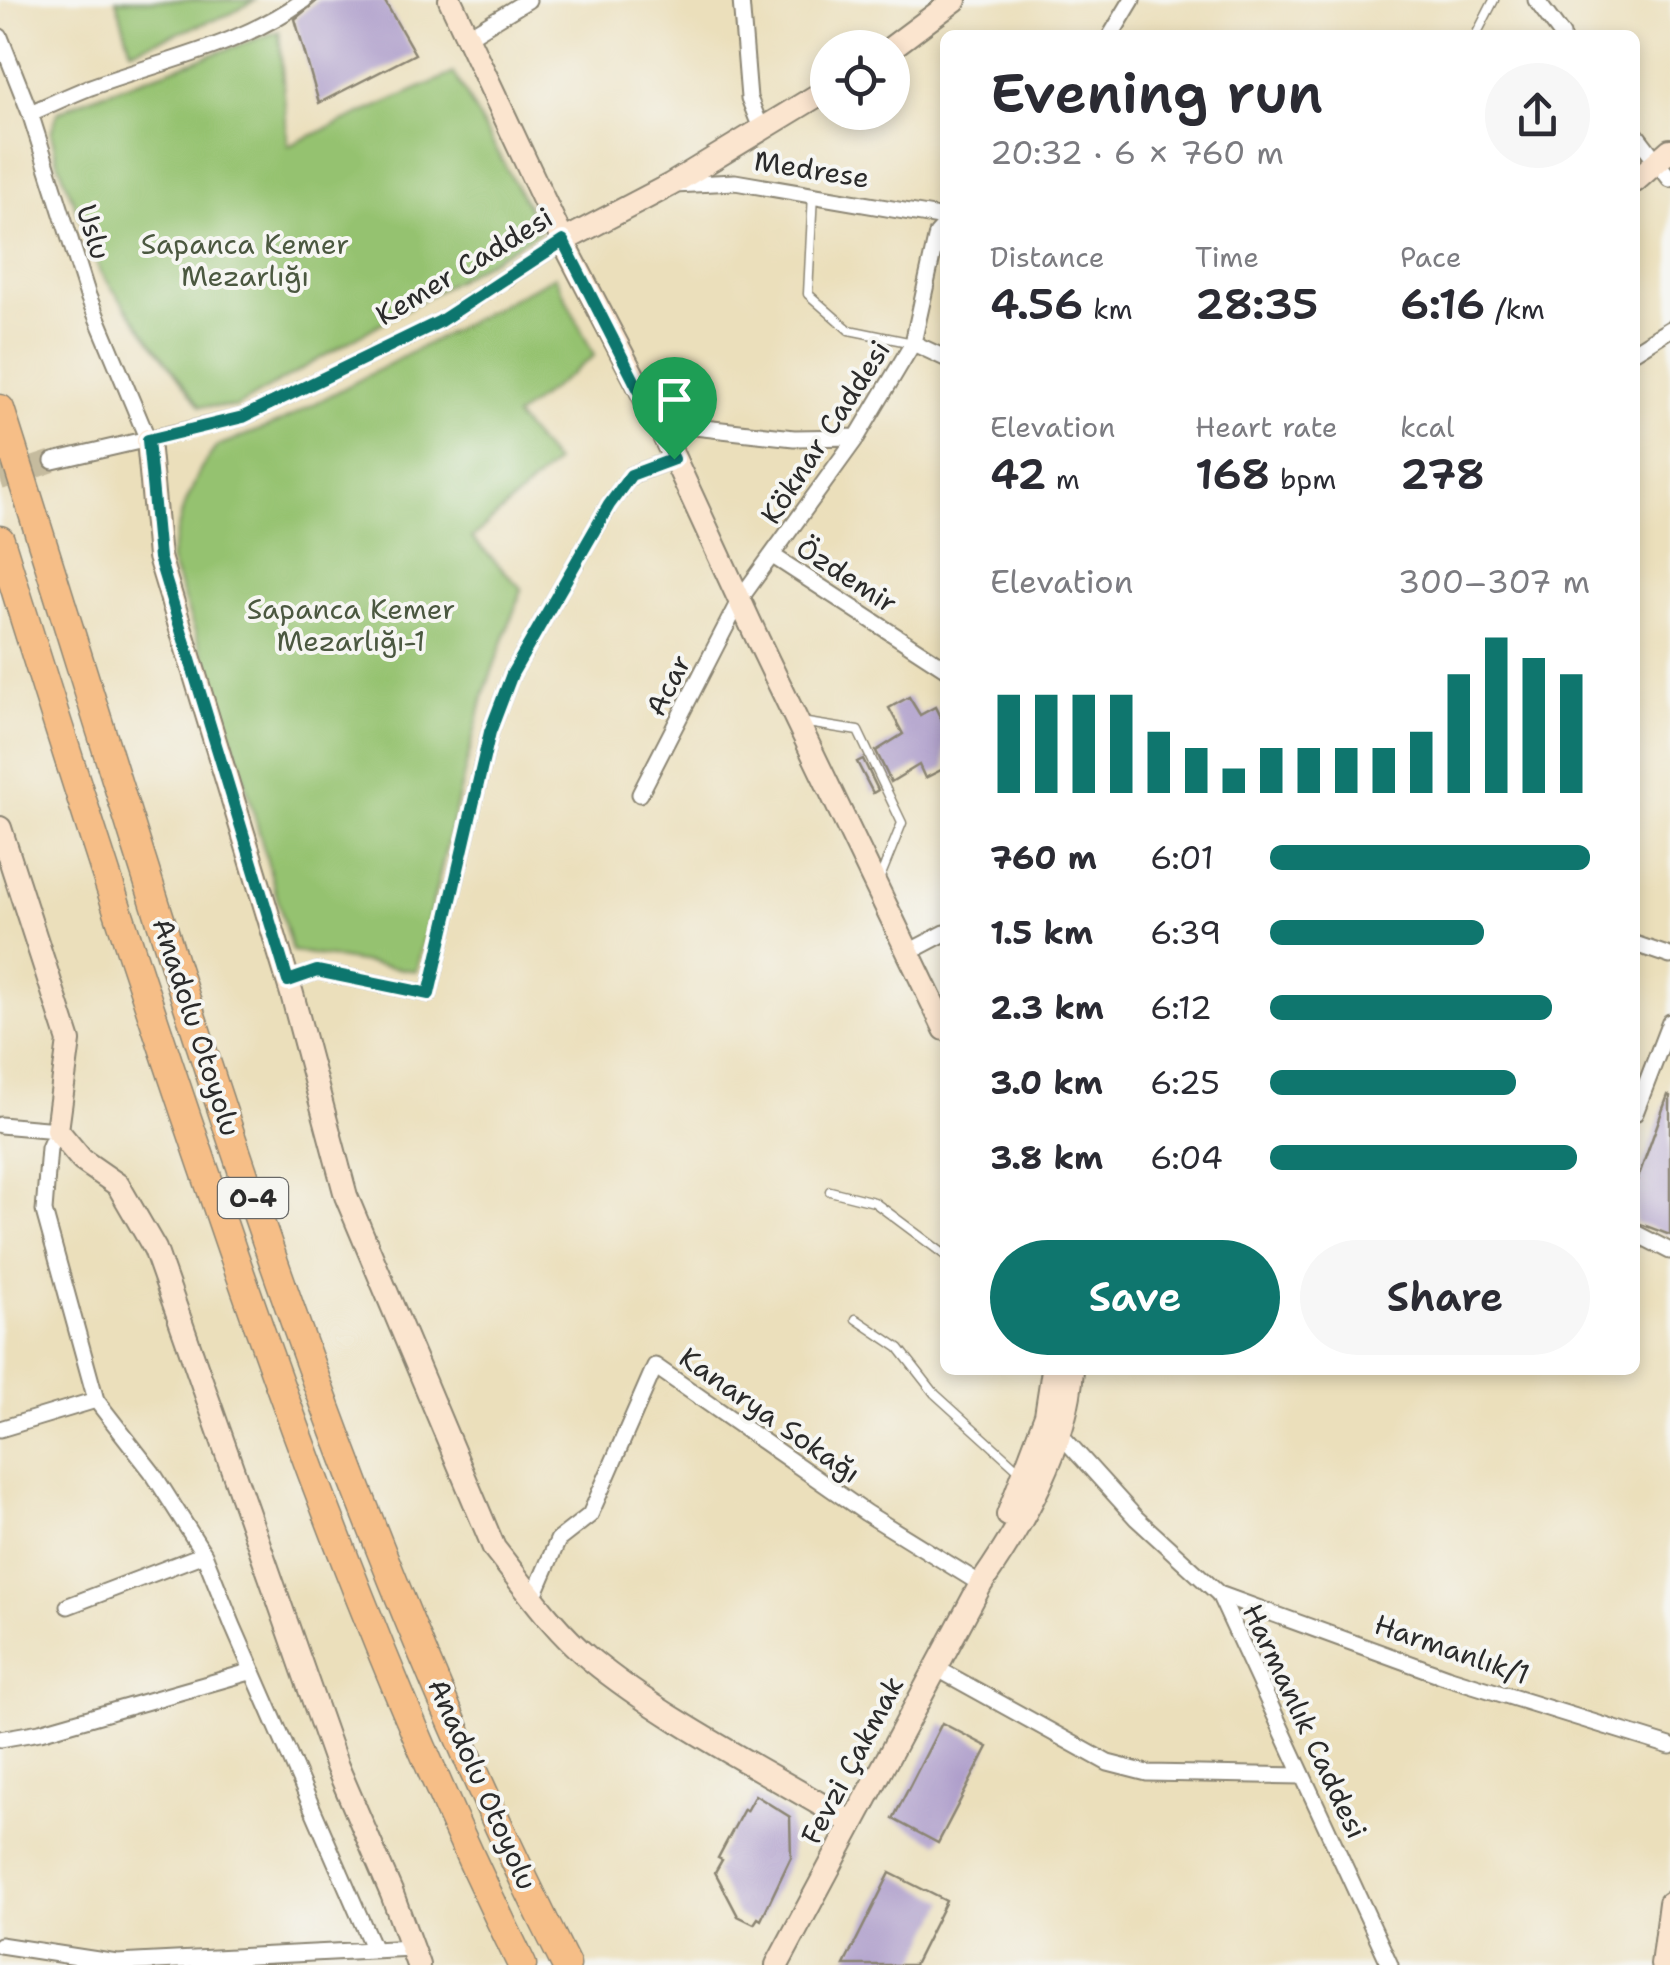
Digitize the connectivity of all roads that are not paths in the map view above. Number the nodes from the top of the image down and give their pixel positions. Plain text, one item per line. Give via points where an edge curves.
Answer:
1 (304, 0) edge
2 (450, 0) edge
3 (528, 0) edge
4 (741, 0) edge
5 (955, 0) edge
6 (1132, 0) edge
7 (1494, 0) edge
8 (1536, 0) edge
9 (1114, 30) edge
10 (1479, 30) edge
11 (1558, 30) edge
12 (910, 34) edge
13 (0, 37) edge
14 (467, 37) junction
15 (810, 100) edge
16 (30, 113) junction
17 (762, 130) junction
18 (1640, 138) edge
19 (1666, 164) edge
20 (1640, 179) edge
21 (670, 185) junction
22 (813, 193) junction
23 (940, 217) edge
24 (940, 231) edge
25 (563, 241) junction
26 (1670, 328) edge
27 (912, 343) junction
28 (1640, 348) edge
29 (940, 356) edge
30 (0, 409) edge
31 (658, 424) junction
32 (857, 437) junction
33 (148, 440) junction
34 (674, 459) junction
35 (53, 461) tunnel mouth
36 (0, 540) edge
37 (773, 556) junction
38 (740, 599) junction
39 (940, 665) edge
40 (797, 721) junction
41 (640, 794) dead end
42 (0, 828) edge
43 (876, 887) junction
44 (940, 936) edge
45 (1640, 946) edge
46 (907, 953) junction
47 (1670, 956) edge
48 (288, 981) junction
49 (940, 1019) edge
50 (1670, 1022) edge
51 (1640, 1100) edge
52 (0, 1125) edge
53 (57, 1130) junction
54 (830, 1191) dead end
55 (1640, 1236) edge
56 (1670, 1250) edge
57 (940, 1251) edge
58 (856, 1319) dead end
59 (1052, 1375) edge
60 (1071, 1375) edge
61 (1082, 1375) edge
62 (96, 1400) junction
63 (1068, 1408) junction
64 (0, 1429) edge
65 (1060, 1434) junction
66 (1024, 1474) junction
67 (204, 1554) junction
68 (981, 1584) junction
69 (1219, 1594) junction
70 (532, 1598) junction
71 (68, 1606) dead end
72 (936, 1668) junction
73 (253, 1671) junction
74 (0, 1739) edge
75 (1670, 1746) edge
76 (1304, 1776) junction
77 (852, 1823) junction
78 (1670, 1903) edge
79 (0, 1944) edge
80 (374, 1950) junction
81 (415, 1957) edge
82 (522, 1965) edge
83 (566, 1965) edge
84 (777, 1965) edge
85 (1390, 1965) edge
86 (1662, 1965) edge

1 - 16 street via 235,38
2 - 14 main road
3 - 14 street
4 - 17 street via 750,98
5 - 12 main road
6 - 9 street
7 - 10 lane
8 - 11 street
13 - 16 street, Uslu
14 - 25 main road
15 - 17 main road, Kemer Caddesi
16 - 33 street, Uslu via 88,296
17 - 21 main road, Kemer Caddesi
18 - 19 street
19 - 20 main road
21 - 22 street, Medrese via 735,182
21 - 25 main road, Kemer Caddesi
22 - 23 street, Medrese
22 - 27 lane via 808,294 849,330
24 - 27 street, Köknar Caddesi
25 - 31 main road
25 - 33 street, Kemer Caddesi via 439,322 243,417
26 - 28 street
27 - 29 street
27 - 32 street, Köknar Caddesi
30 - 83 highway, Anadolu Otoyolu / O-4 via 215,1088 357,1486 440,1691
31 - 32 street via 794,438
31 - 34 main road
32 - 37 street, Köknar Caddesi
33 - 35 street, Kemer Caddesi
33 - 48 main road via 159,558
34 - 38 main road
34 - 48 street via 631,475 512,674 490,732 429,994 317,971
36 - 82 highway, Anadolu Otoyolu / O-4 via 180,1100 321,1498
37 - 38 street, Köknar Caddesi
37 - 39 street, Özdemir
38 - 40 main road
38 - 41 street, Acar
40 - 43 main road
40 - 43 lane via 858,731 895,808 902,824
42 - 53 main road via 70,1041
43 - 46 main road
44 - 46 street
45 - 47 street
46 - 49 main road
48 - 70 main road via 350,1206 494,1548
50 - 51 street
52 - 53 street
53 - 62 street via 49,1148 44,1211
53 - 81 main road via 82,1160 118,1186 154,1249 336,1764
54 - 57 lane via 874,1202
55 - 56 street
58 - 66 lane via 898,1348 935,1394
59 - 66 main road
60 - 63 main road
61 - 63 main road
62 - 64 street
62 - 67 street
63 - 65 main road
65 - 68 main road via 1011,1541
65 - 69 street, Harmanlık Caddesi via 1136,1518
66 - 68 main road
67 - 71 street
67 - 73 street
68 - 70 street, Kanarya Sokağı via 655,1366 590,1515 558,1540
68 - 72 main road, Fevzi Çakmak
69 - 75 street, Harmanlık/1 via 1446,1677
69 - 76 street, Harmanlık Caddesi
70 - 77 main road via 587,1657 637,1695
72 - 76 street via 1108,1762 1147,1773
72 - 77 main road, Fevzi Çakmak
73 - 74 street
73 - 80 street
76 - 85 street, Harmanlık Caddesi
77 - 84 main road, Fevzi Çakmak
78 - 86 main road
79 - 80 street via 117,1963
80 - 81 street

